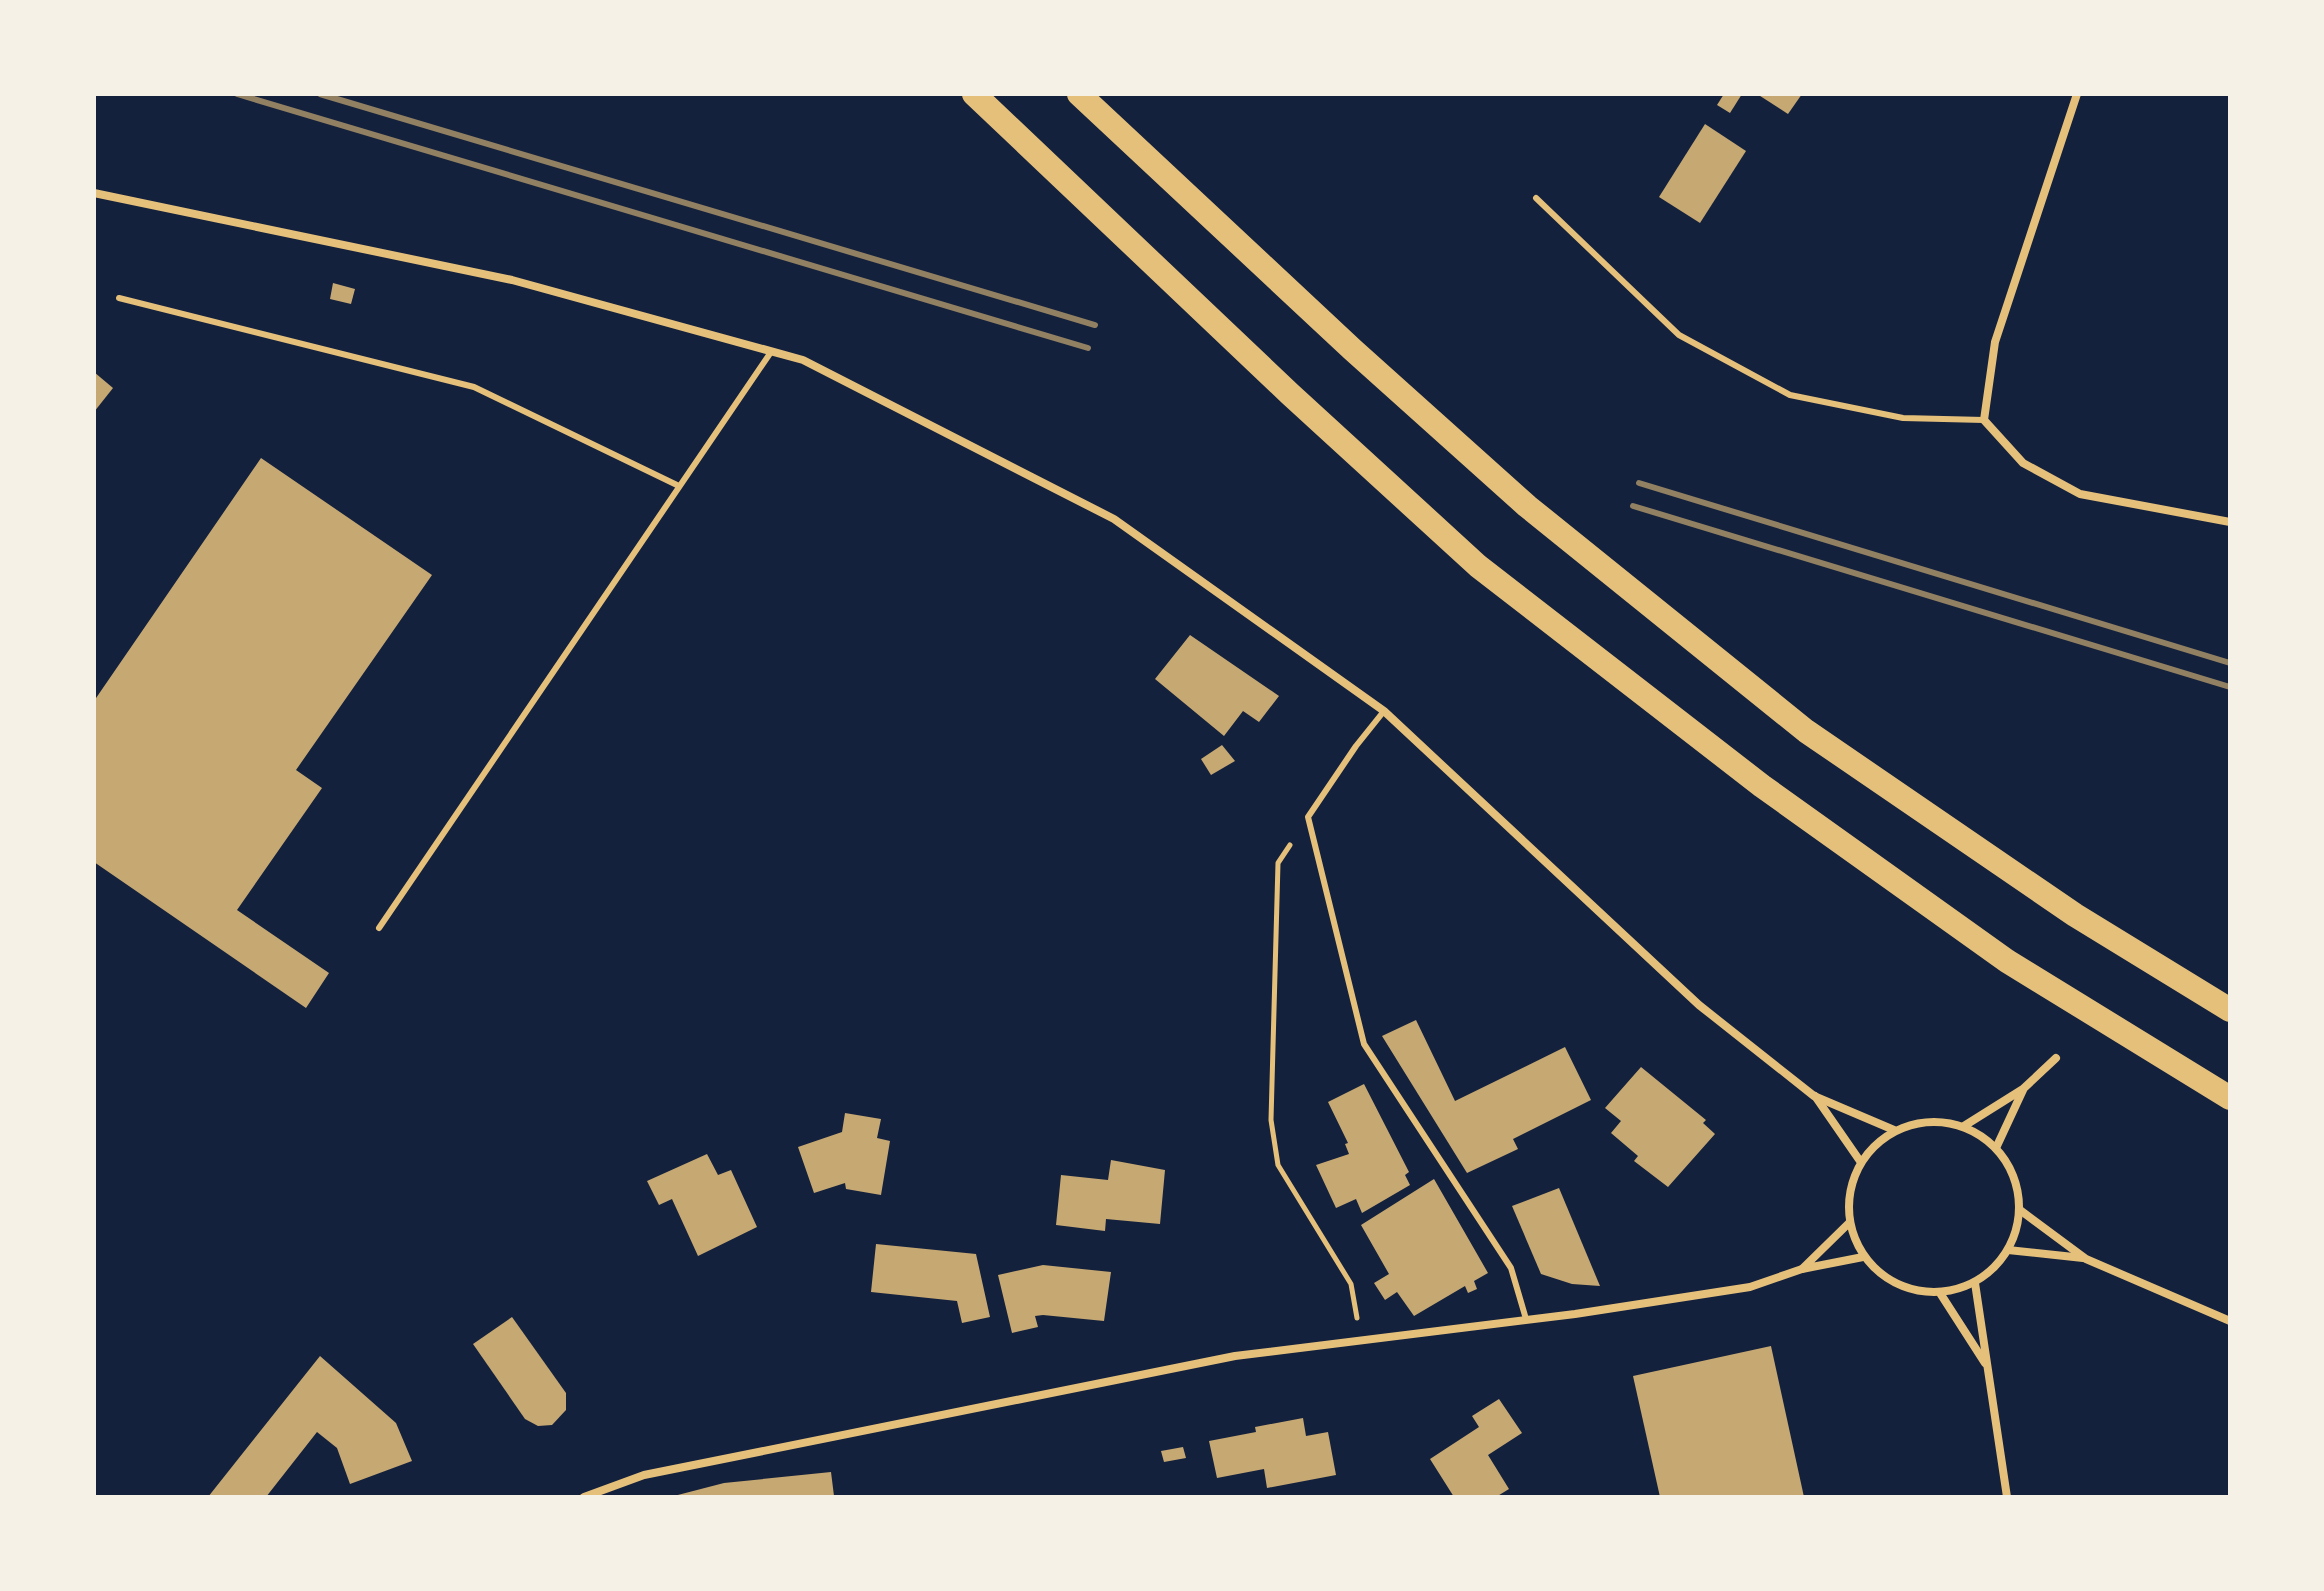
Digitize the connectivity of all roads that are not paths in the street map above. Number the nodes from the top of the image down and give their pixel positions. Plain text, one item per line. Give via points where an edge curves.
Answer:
1 (974, 94) edge
2 (1079, 94) edge
3 (2077, 94) edge
4 (94, 193) edge
5 (1536, 198) dead end
6 (119, 298) dead end
7 (771, 352) junction
8 (1984, 420) junction
9 (679, 486) junction
10 (2230, 522) edge
11 (1384, 711) junction
12 (379, 928) dead end
13 (2230, 1010) edge
14 (2056, 1058) dead end
15 (2023, 1089) junction
16 (1814, 1096) junction
17 (2230, 1098) edge
18 (1964, 1126) junction
19 (1894, 1130) junction
20 (1996, 1148) junction
21 (1860, 1161) junction
22 (2020, 1210) junction
23 (1849, 1223) junction
24 (2008, 1250) junction
25 (1863, 1257) junction
26 (2086, 1259) junction
27 (1802, 1269) junction
28 (1975, 1283) junction
29 (1940, 1293) junction
30 (1526, 1319) junction
31 (2230, 1321) edge
32 (1988, 1368) junction
33 (584, 1497) edge
34 (2007, 1497) edge

1 - 17 highway via 1478,566 1762,786 2007,961
2 - 13 highway via 1527,506 1806,731 2075,915
3 - 8 street via 1995,342
4 - 7 street via 512,280
5 - 8 lane via 1679,335 1790,395 1903,418
6 - 9 lane via 474,387
7 - 9 lane
7 - 11 street via 803,360 1114,519
8 - 10 street via 2023,463 2080,494
9 - 12 lane
11 - 16 street via 1699,1005
11 - 30 lane via 1308,817 1364,1044 1511,1268
14 - 15 street
15 - 18 street
15 - 20 street
16 - 19 street
16 - 21 street
18 - 19 street via 1926,1121
18 - 20 street
19 - 21 street
20 - 22 street via 2013,1175
21 - 23 street via 1849,1194
22 - 24 street
22 - 26 street
23 - 25 street
23 - 27 street
24 - 26 street
24 - 28 street
25 - 27 street
25 - 29 street via 1897,1285
26 - 31 street
27 - 30 street via 1750,1287
28 - 29 street
28 - 32 street
29 - 32 street
30 - 33 street via 1235,1356 644,1475
32 - 34 street

